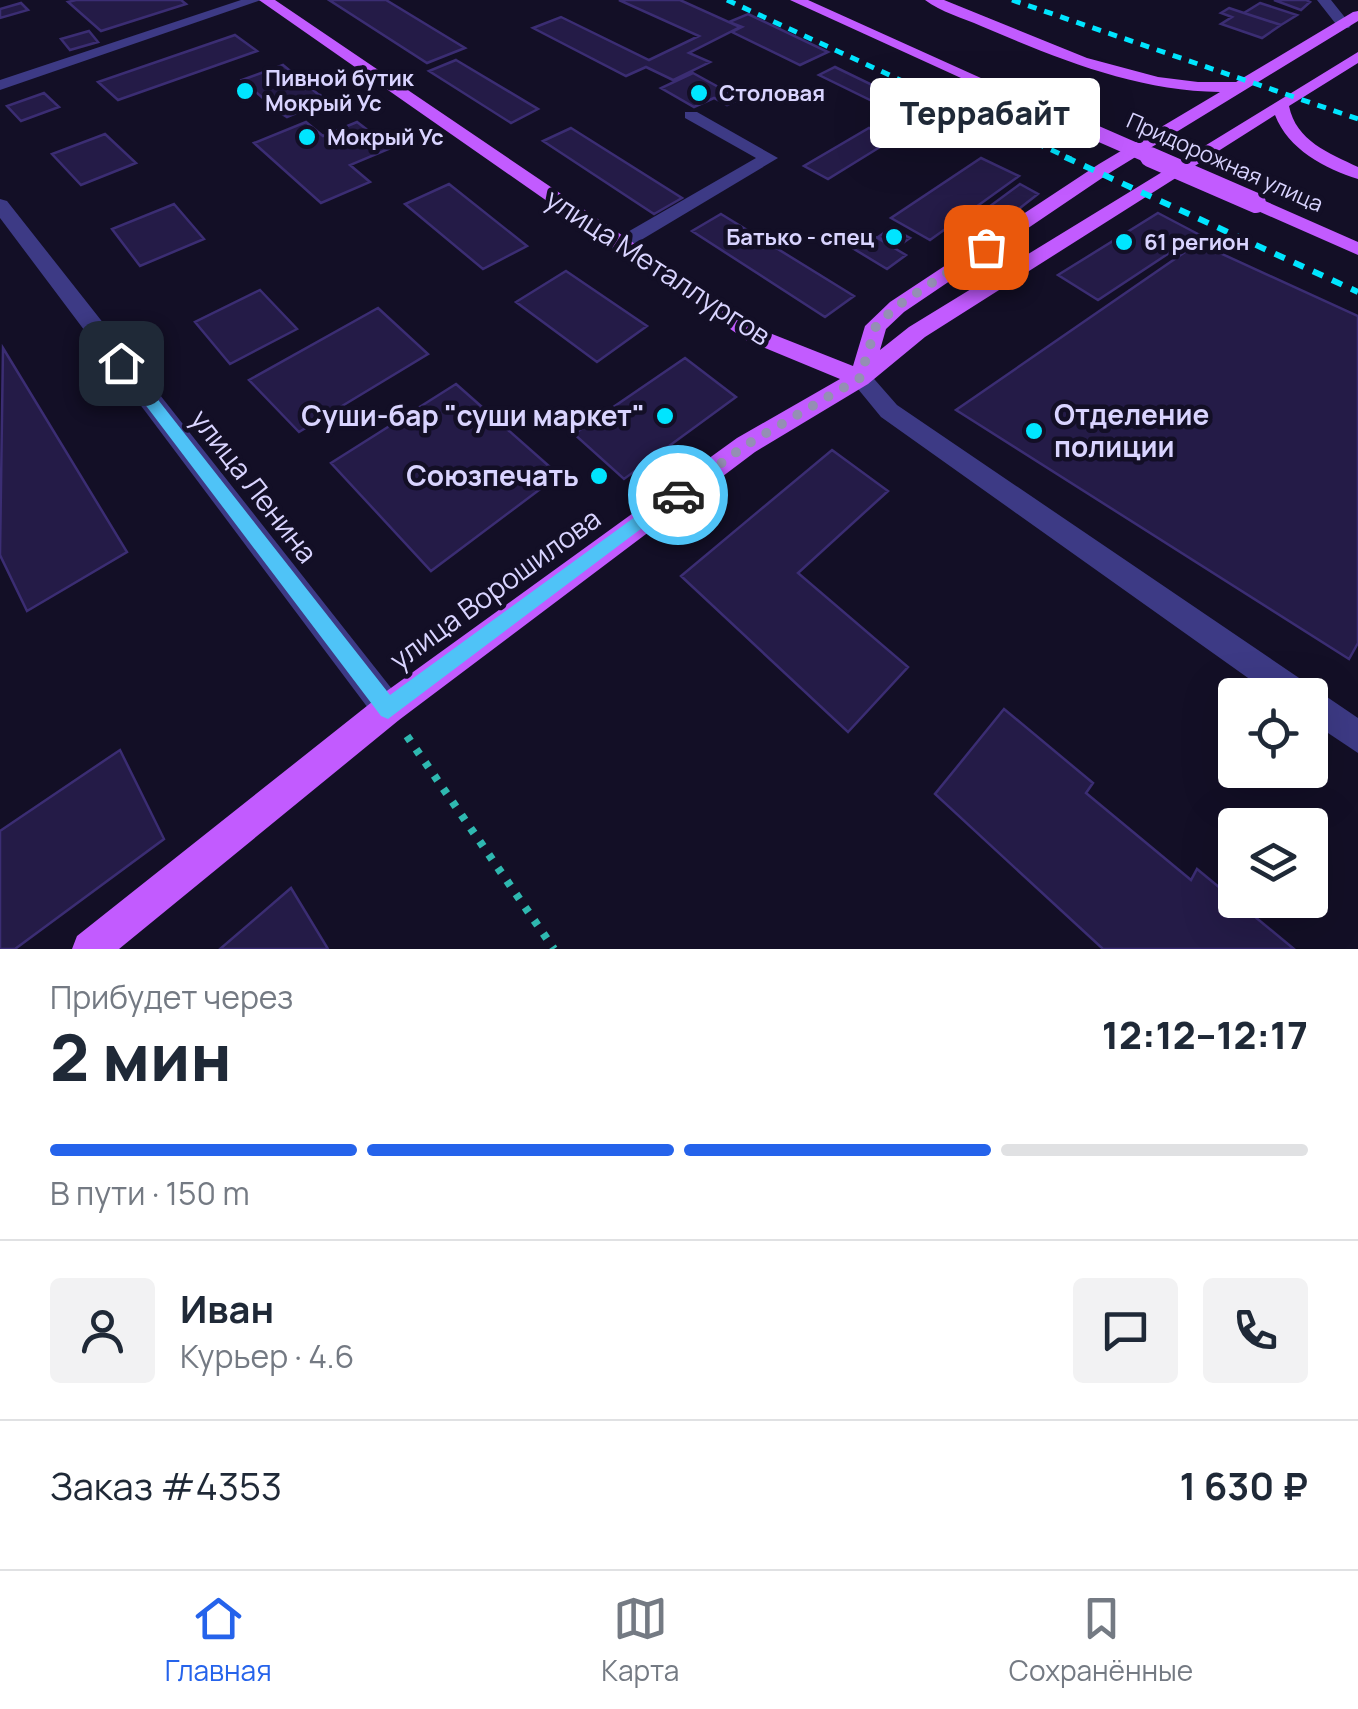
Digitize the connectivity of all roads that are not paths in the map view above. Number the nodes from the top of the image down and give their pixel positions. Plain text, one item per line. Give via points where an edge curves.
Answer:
1 (254, 0) edge
2 (266, 0) edge
3 (797, 0) edge
4 (932, 0) edge
5 (1324, 0) edge
6 (1351, 20) edge
7 (1358, 56) edge
8 (0, 85) edge
9 (1238, 87) junction
10 (1282, 104) junction
11 (691, 114) dead end
12 (1358, 174) edge
13 (0, 206) edge
14 (619, 246) junction
15 (1358, 249) edge
16 (860, 378) junction
17 (1274, 678) edge
18 (388, 709) junction
19 (1328, 716) edge
20 (1358, 737) edge
21 (90, 949) edge

1 - 8 street
2 - 14 main road, улица Металлургов
3 - 15 main road, Придорожная улица, bridge
4 - 9 main road, Придорожная улица via 1147,82
5 - 6 street
6 - 9 main road
7 - 10 main road, улица Ворошилова
9 - 16 main road via 897,306 876,326
10 - 12 main road, Придорожная улица via 1294,136
10 - 16 main road, улица Ворошилова via 917,332
11 - 14 street via 769,158
13 - 18 street, улица Ленина
14 - 16 main road, улица Металлургов via 754,335
16 - 17 street, улица Металлургов via 889,411
16 - 18 main road, улица Ворошилова via 746,445
18 - 21 main road, улица Ворошилова
19 - 20 street

